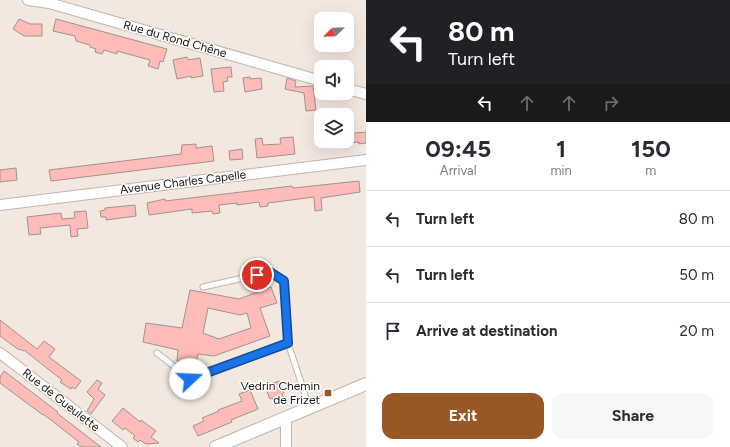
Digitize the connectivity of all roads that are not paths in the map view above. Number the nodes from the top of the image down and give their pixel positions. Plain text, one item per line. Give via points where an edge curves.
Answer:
1 (28, 0) edge
2 (314, 79) edge
3 (354, 90) edge
4 (366, 94) edge
5 (366, 160) edge
6 (0, 204) edge
7 (203, 286) dead end
8 (288, 343) junction
9 (0, 353) edge
10 (157, 353) dead end
11 (366, 384) edge
12 (310, 408) junction
13 (286, 418) junction
14 (122, 447) edge
15 (216, 447) edge
16 (286, 447) edge

1 - 2 street, Rue du Rond Chêne via 56,5
3 - 4 street
5 - 6 street, Avenue Charles Capelle
7 - 8 lane via 270,272 284,281
8 - 10 lane via 190,379
8 - 12 lane
9 - 14 street, Rue de Gueulette
11 - 12 street
12 - 13 street
13 - 15 street
13 - 16 street

